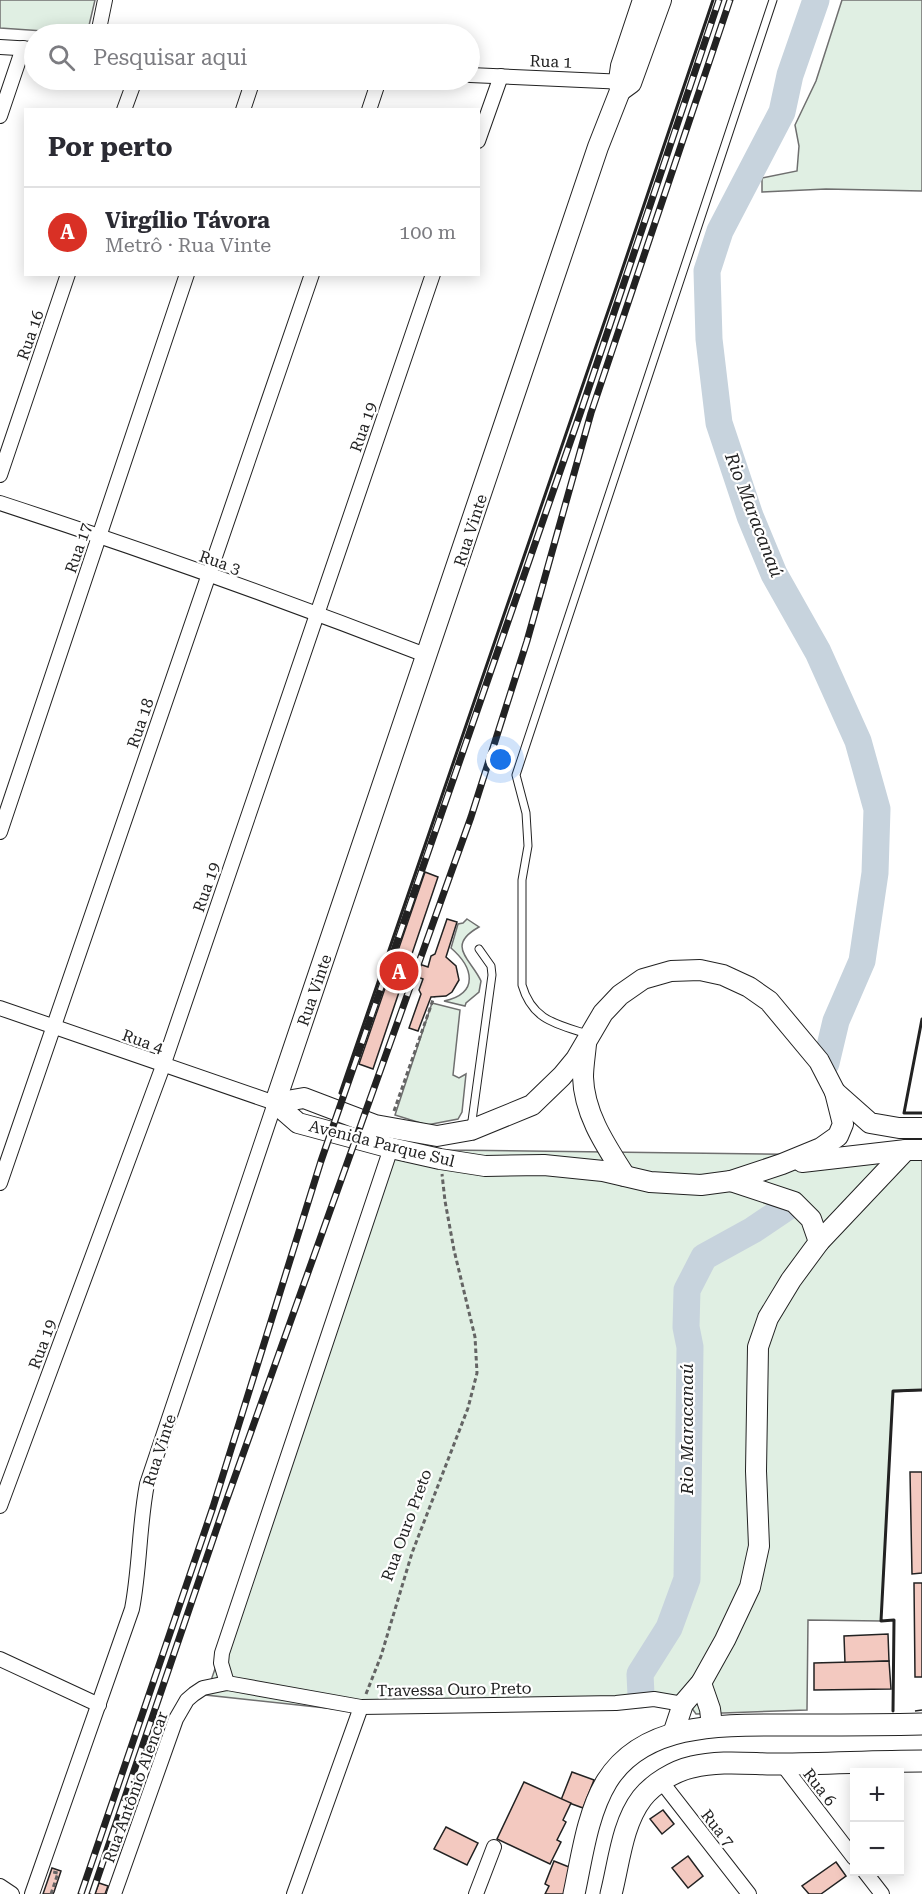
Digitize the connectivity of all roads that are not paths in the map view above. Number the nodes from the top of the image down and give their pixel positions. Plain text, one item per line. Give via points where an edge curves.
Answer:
1 (105, 0) edge
2 (643, 0) edge
3 (661, 0) edge
4 (773, 0) edge
5 (100, 24) edge
6 (0, 47) edge
7 (24, 49) edge
8 (24, 61) edge
9 (480, 75) edge
10 (501, 76) junction
11 (623, 84) junction
12 (131, 90) edge
13 (250, 90) edge
14 (376, 90) edge
15 (125, 108) edge
16 (244, 108) edge
17 (370, 108) edge
18 (0, 116) edge
19 (480, 135) edge
20 (67, 276) edge
21 (186, 276) edge
22 (311, 276) edge
23 (431, 276) edge
24 (0, 475) edge
25 (0, 503) edge
26 (99, 536) junction
27 (207, 575) junction
28 (316, 613) junction
29 (428, 656) junction
30 (0, 832) edge
31 (479, 949) dead end
32 (0, 1008) edge
33 (55, 1027) junction
34 (588, 1037) junction
35 (163, 1066) junction
36 (835, 1092) junction
37 (275, 1103) junction
38 (922, 1128) edge
39 (471, 1130) junction
40 (391, 1148) junction
41 (914, 1150) edge
42 (782, 1164) junction
43 (625, 1176) junction
44 (731, 1181) junction
45 (0, 1183) edge
46 (819, 1242) junction
47 (0, 1506) edge
48 (0, 1659) edge
49 (227, 1683) junction
50 (701, 1683) junction
51 (683, 1704) junction
52 (99, 1705) junction
53 (361, 1707) junction
54 (888, 1724) junction
55 (922, 1724) edge
56 (712, 1726) junction
57 (673, 1734) junction
58 (908, 1762) edge
59 (782, 1764) junction
60 (661, 1781) junction
61 (494, 1847) dead end
62 (850, 1852) edge
63 (868, 1876) edge
64 (0, 1886) edge
65 (12, 1894) edge
66 (32, 1894) edge
67 (114, 1894) edge
68 (294, 1894) edge
69 (476, 1894) edge
70 (574, 1894) edge
71 (611, 1894) edge
72 (749, 1894) edge
73 (882, 1894) edge

1 - 5 street
2 - 11 street via 621,66
3 - 11 street
4 - 34 lane via 516,775 526,813 528,846 522,880 525,997 549,1022
6 - 7 street
8 - 18 street
9 - 10 street, Rua 1
10 - 11 street, Rua 1
10 - 19 street
11 - 29 street, Rua Vinte via 594,158
12 - 15 street
13 - 16 street
14 - 17 street
20 - 24 street, Rua 16
21 - 26 street, Rua 17
22 - 27 street, Rua 18
23 - 28 street, Rua 19
25 - 26 street, Rua 3
26 - 27 street, Rua 3
26 - 30 street, Rua 17
27 - 28 street, Rua 3
27 - 33 street, Rua 18
28 - 29 street, Rua 3
28 - 35 street, Rua 19
29 - 37 street, Rua Vinte
31 - 39 lane via 491,966 492,975
32 - 33 street, Rua 4
33 - 35 street, Rua 4
33 - 45 street, Rua 18
34 - 36 street, Avenida Parque Sul via 620,995 643,979 671,971 700,970 723,975 769,1002 819,1061
34 - 39 street, Avenida Parque Sul via 576,1059 532,1106
34 - 43 street via 583,1078 589,1107 600,1138
35 - 37 street, Rua 4
35 - 47 street, Rua 19
36 - 38 street, Avenida Parque Sul via 870,1123
36 - 42 street, Avenida Parque Sul via 843,1124 838,1136 821,1148
37 - 39 street, Avenida Parque Sul via 304,1098 375,1125 437,1136
37 - 40 street, Avenida Parque Sul via 298,1123
37 - 52 street, Rua Vinte via 147,1484 138,1543 137,1584
40 - 43 street, Avenida Parque Sul via 485,1166 556,1166
40 - 49 street via 222,1653
41 - 42 street, Avenida Parque Sul
41 - 46 street
42 - 44 street, Avenida Parque Sul
43 - 44 street, Avenida Parque Sul via 700,1185
44 - 46 street via 794,1202 811,1219
46 - 50 street via 768,1318 758,1347 759,1546 750,1587
48 - 52 street
49 - 53 street, Travessa Ouro Preto
49 - 67 street, Rua Antônio Alencar via 194,1694 176,1719
50 - 51 street
50 - 56 street
51 - 53 street, Travessa Ouro Preto via 654,1699
51 - 57 street
52 - 66 street, Rua Vinte
53 - 68 street
54 - 55 main road
54 - 56 main road
54 - 58 main road via 885,1743
56 - 57 main road
57 - 70 main road via 633,1755 609,1779 585,1842
58 - 59 main road
59 - 60 main road via 708,1764 690,1767
59 - 62 street, Rua 6
60 - 71 main road via 636,1806
60 - 72 street, Rua 7
61 - 69 street
63 - 73 street
64 - 65 street

